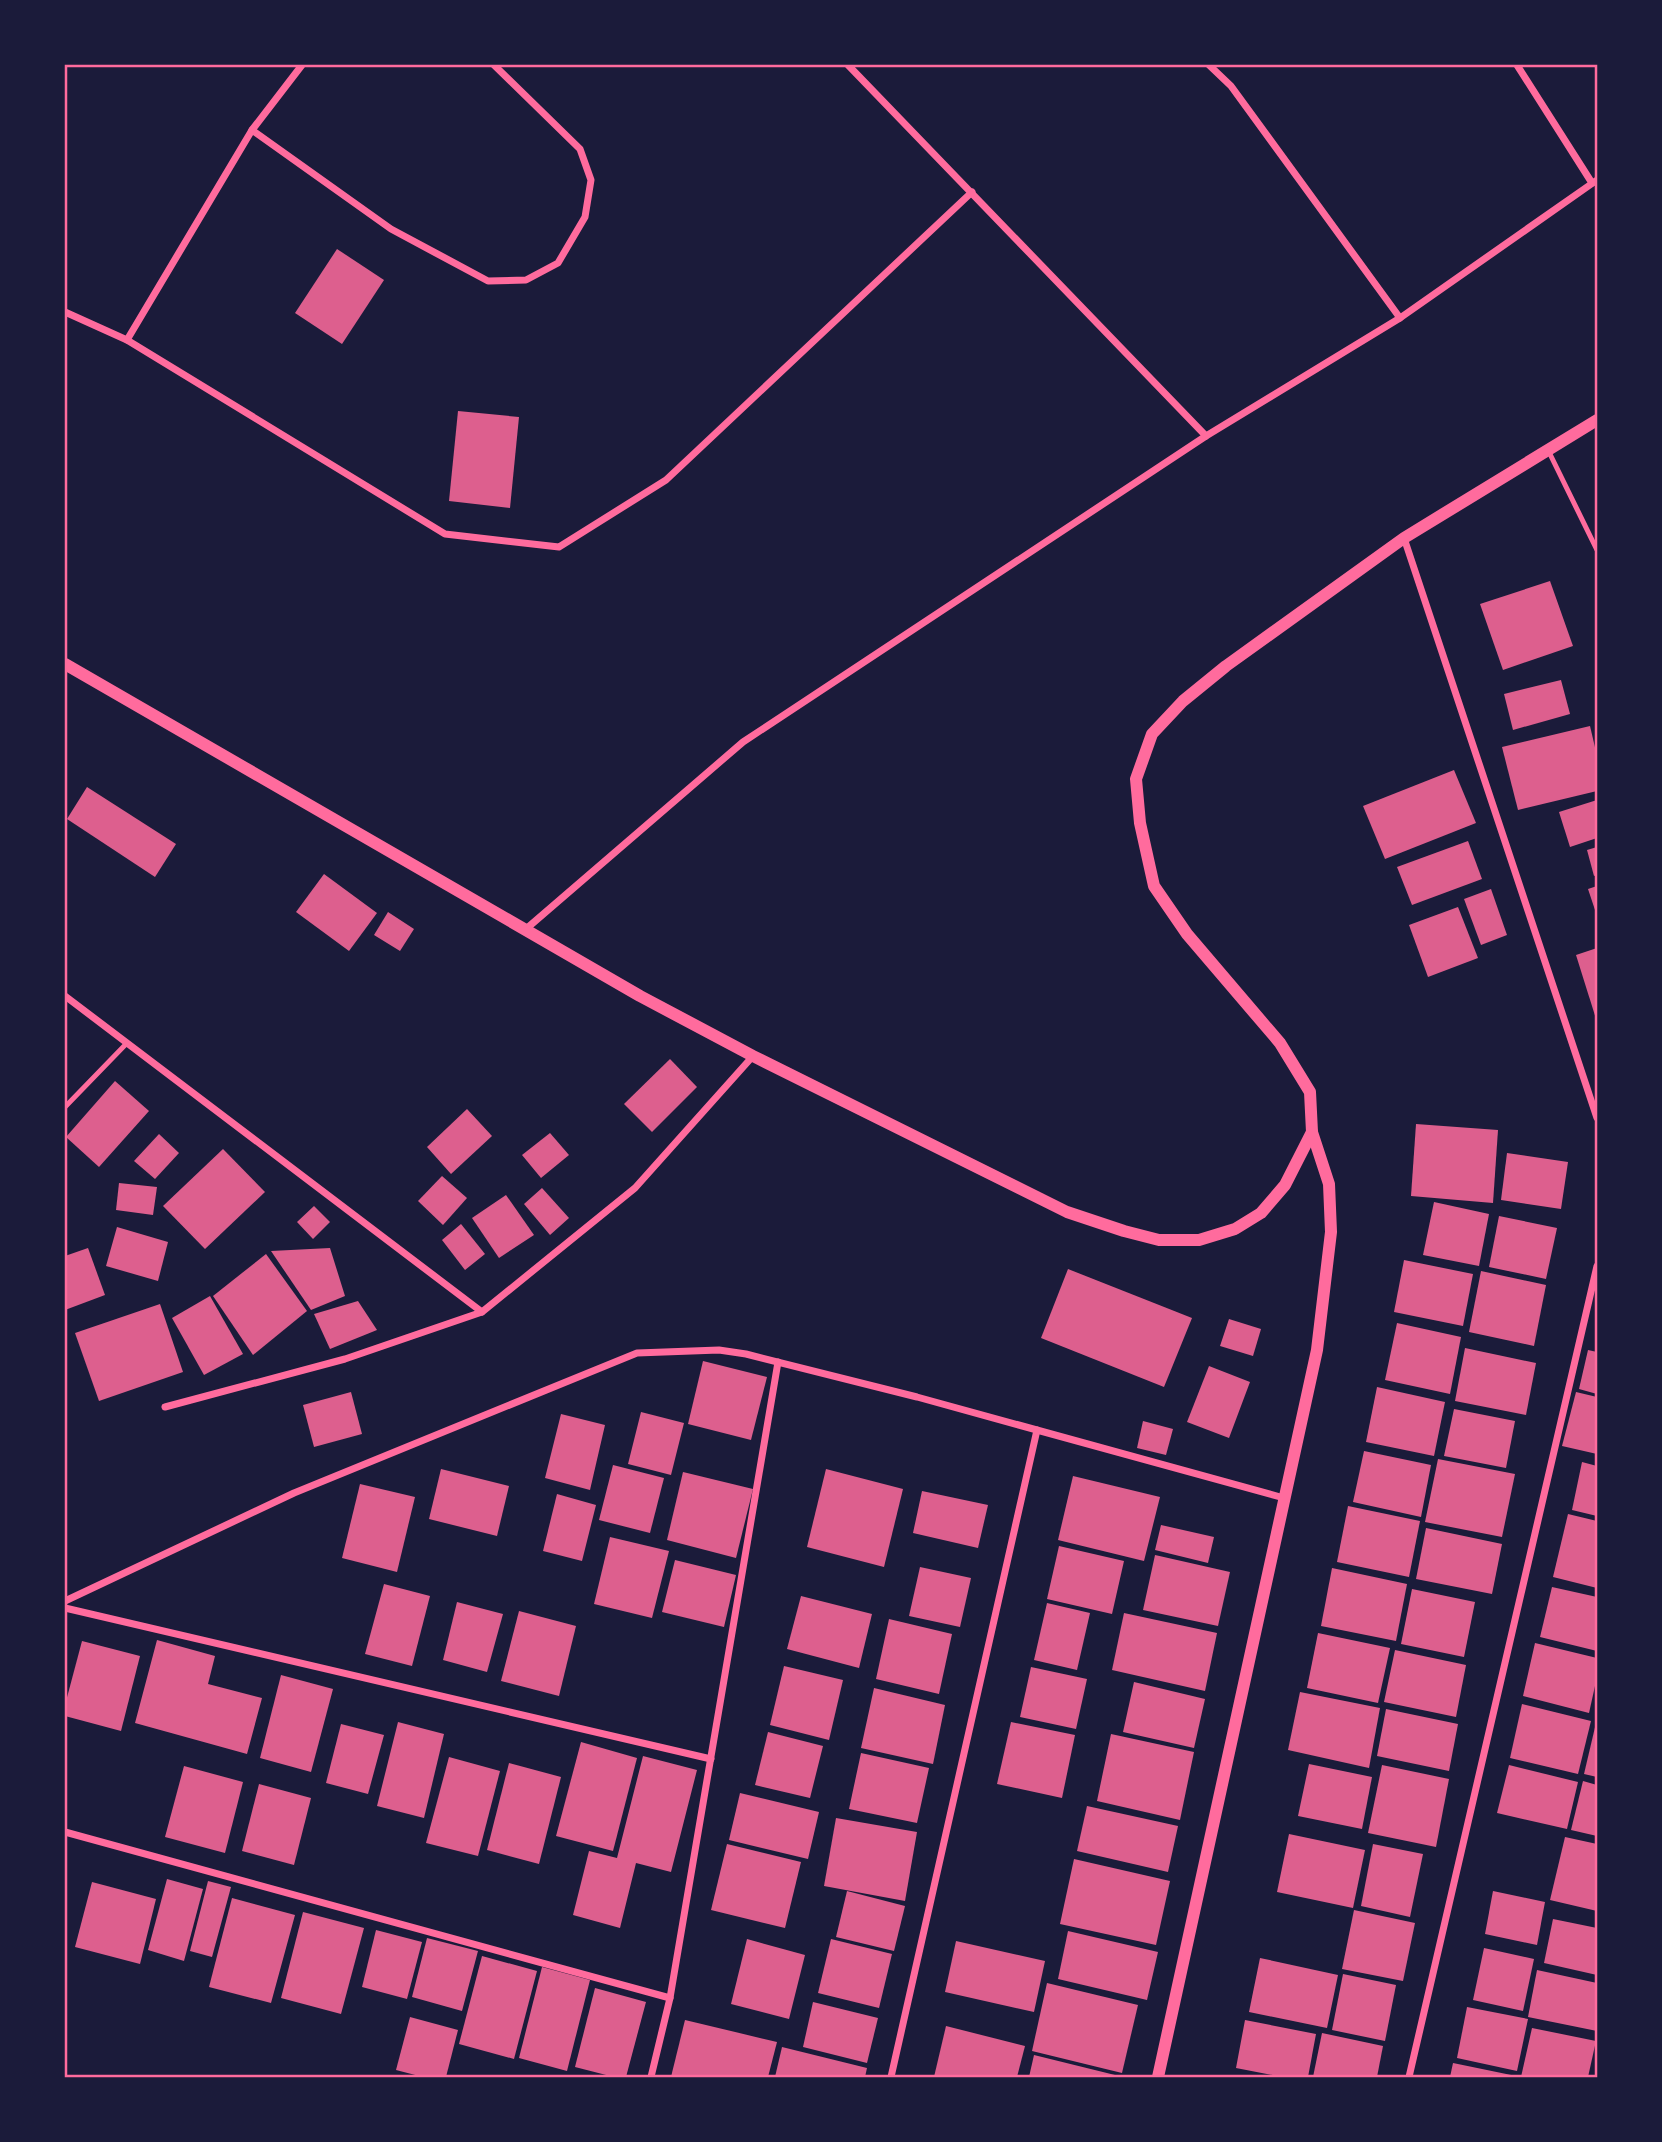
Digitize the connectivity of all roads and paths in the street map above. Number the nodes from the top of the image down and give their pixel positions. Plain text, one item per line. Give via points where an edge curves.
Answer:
1 (302, 65) edge
2 (494, 65) edge
3 (848, 65) edge
4 (1209, 65) edge
5 (1517, 65) edge
6 (253, 130) junction
7 (1595, 181) edge
8 (972, 192) junction
9 (65, 312) edge
10 (1400, 318) junction
11 (127, 340) junction
12 (1597, 420) edge
13 (1206, 436) junction
14 (1548, 450) junction
15 (1404, 538) junction
16 (1597, 550) edge
17 (65, 664) edge
18 (526, 929) junction
19 (65, 996) edge
20 (127, 1043) junction
21 (753, 1056) junction
22 (65, 1107) edge
23 (1597, 1118) edge
24 (1312, 1132) junction
25 (1597, 1266) edge
26 (482, 1312) junction
27 (778, 1362) junction
28 (165, 1407) dead end
29 (1037, 1430) junction
30 (1284, 1498) junction
31 (65, 1601) edge
32 (65, 1608) edge
33 (711, 1759) junction
34 (65, 1832) edge
35 (670, 1998) junction
36 (651, 2077) edge
37 (891, 2077) edge
38 (1158, 2077) edge
39 (1409, 2077) edge

1 - 6 street
2 - 6 street via 580,149 592,180 585,217 558,263 526,280 488,281 391,229
3 - 8 street
4 - 10 street via 1231,86
5 - 7 street
6 - 11 street
7 - 10 street
8 - 11 street via 666,480 559,547 445,534
8 - 13 street
9 - 11 street
10 - 13 street
12 - 14 street
13 - 18 street via 743,742
14 - 15 street
14 - 16 lane
15 - 23 street
15 - 24 street via 1183,701 1152,734 1136,779 1154,886 1187,934 1280,1043 1310,1092
17 - 18 street
18 - 21 street
19 - 20 street
20 - 22 lane
20 - 26 street
21 - 24 street via 1067,1212 1159,1240 1199,1240 1235,1229 1261,1213 1285,1185
21 - 26 street via 635,1188
24 - 30 street via 1329,1184 1331,1233 1317,1350
25 - 39 street
26 - 28 street via 345,1359
27 - 29 street
27 - 31 street via 719,1350 637,1353 294,1493
27 - 33 street
29 - 30 street
29 - 37 street
30 - 38 street
32 - 33 street
33 - 35 street
34 - 35 street
35 - 36 street

